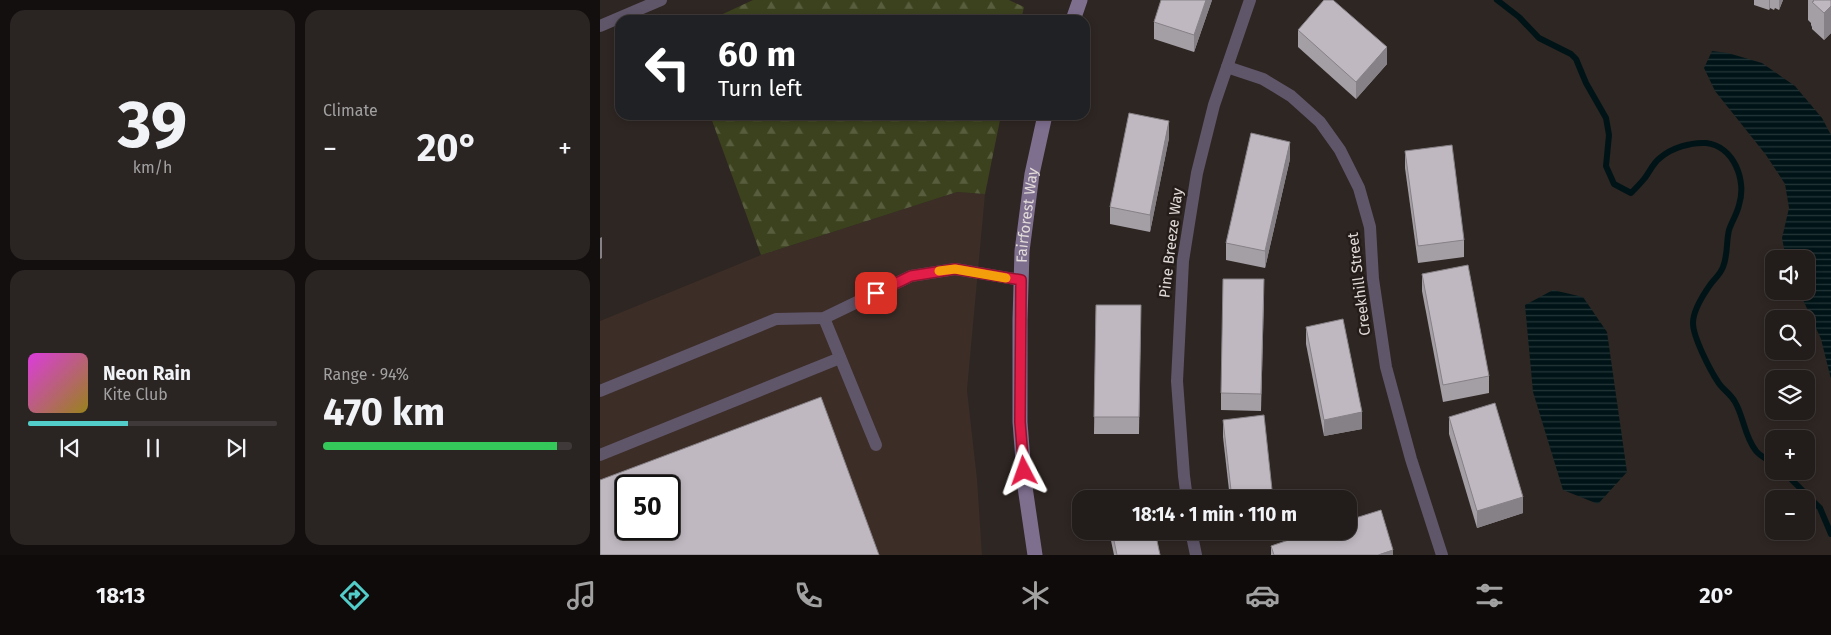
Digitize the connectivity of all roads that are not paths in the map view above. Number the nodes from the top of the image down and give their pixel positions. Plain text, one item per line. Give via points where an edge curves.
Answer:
1 (661, 0) edge
2 (1080, 0) edge
3 (1250, 0) edge
4 (626, 15) edge
5 (1075, 15) edge
6 (615, 20) edge
7 (600, 26) edge
8 (1228, 67) junction
9 (1043, 120) edge
10 (1021, 280) junction
11 (824, 318) junction
12 (840, 358) junction
13 (600, 391) edge
14 (876, 445) dead end
15 (600, 455) edge
16 (1186, 490) edge
17 (1193, 540) edge
18 (1035, 555) edge
19 (1196, 555) edge
20 (1442, 555) edge

1 - 4 lane
2 - 5 main road
3 - 8 lane, Pine Breeze Way
6 - 7 lane
8 - 16 lane, Pine Breeze Way via 1214,105 1197,173 1181,276 1177,381
8 - 20 lane, Creekhill Street via 1262,79 1291,96 1320,122 1340,150 1359,188 1370,227 1373,279 1386,367
9 - 10 main road, Fairforest Way via 1032,174
10 - 11 lane via 955,269 911,276
10 - 18 main road, Fairforest Way via 1020,422
11 - 12 lane
11 - 13 lane via 776,319
12 - 14 lane
12 - 15 lane
17 - 19 lane

